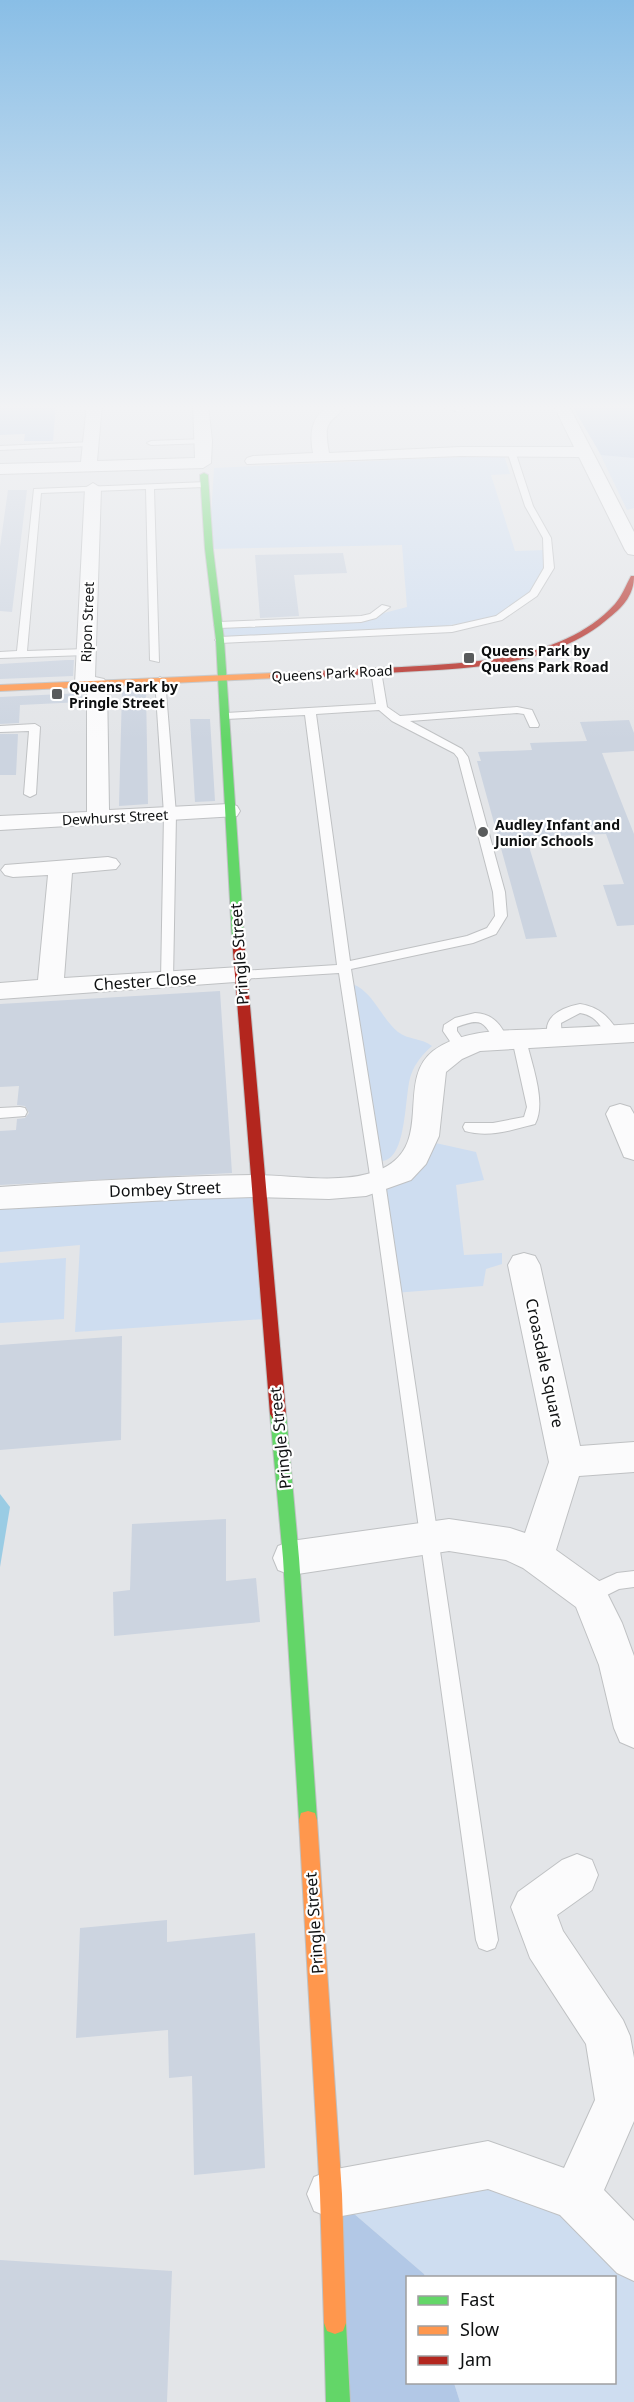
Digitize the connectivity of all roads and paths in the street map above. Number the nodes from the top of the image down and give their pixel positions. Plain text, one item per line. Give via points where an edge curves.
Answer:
1 (35, 516) edge
2 (92, 516) edge
3 (151, 516) edge
4 (207, 516) edge
5 (535, 516) edge
6 (617, 516) edge
7 (634, 550) edge
8 (634, 578) edge
9 (385, 607) dead end
10 (219, 625) junction
11 (220, 640) junction
12 (86, 651) junction
13 (0, 654) edge
14 (22, 654) junction
15 (155, 660) dead end
16 (376, 671) junction
17 (223, 678) junction
18 (160, 680) junction
19 (91, 683) junction
20 (0, 688) edge
21 (382, 707) junction
22 (310, 712) junction
23 (226, 716) junction
24 (396, 719) junction
25 (534, 725) dead end
26 (0, 729) edge
27 (30, 794) dead end
28 (229, 811) junction
29 (170, 814) junction
30 (98, 817) junction
31 (0, 823) edge
32 (108, 864) dead end
33 (61, 866) junction
34 (13, 870) dead end
35 (344, 967) junction
36 (240, 975) junction
37 (167, 980) junction
38 (50, 988) junction
39 (0, 991) edge
40 (624, 1034) edge
41 (510, 1040) junction
42 (20, 1112) dead end
43 (0, 1113) edge
44 (620, 1114) dead end
45 (470, 1127) dead end
46 (634, 1150) edge
47 (378, 1182) junction
48 (257, 1186) junction
49 (0, 1198) edge
50 (524, 1265) dead end
51 (634, 1457) edge
52 (566, 1462) junction
53 (429, 1538) junction
54 (536, 1556) junction
55 (291, 1558) junction
56 (634, 1579) edge
57 (589, 1595) junction
58 (634, 1728) edge
59 (577, 1875) dead end
60 (487, 1940) dead end
61 (331, 2194) junction
62 (576, 2196) junction
63 (634, 2256) edge
64 (338, 2402) edge

1 - 14 lane
2 - 12 street, Ripon Street
3 - 15 lane
4 - 10 street, Pringle Street
5 - 11 lane via 547,538 549,568 534,594 499,618 452,629
6 - 7 street
8 - 16 street, Queens Park Road via 619,605 594,626 560,644 484,664
9 - 10 lane via 361,619
10 - 11 street, Pringle Street
11 - 17 street, Pringle Street
12 - 14 lane
12 - 19 street, Ripon Street
13 - 14 lane
16 - 17 street, Queens Park Road
16 - 21 lane
17 - 18 street, Queens Park Road
17 - 23 street, Pringle Street
18 - 19 street, Queens Park Road
18 - 29 lane
19 - 20 street, Queens Park Road
19 - 30 street, Ripon Street
21 - 22 lane
21 - 24 lane
22 - 23 lane
22 - 35 lane
23 - 28 street, Pringle Street
24 - 25 lane via 517,710 528,711
24 - 35 lane via 463,757 499,892 501,916 492,931 470,940
26 - 27 lane via 35,727
28 - 29 street, Dewhurst Street
28 - 36 street, Pringle Street
29 - 30 street, Dewhurst Street
29 - 37 lane
30 - 31 street, Dewhurst Street
32 - 33 street
33 - 34 street
33 - 38 street
35 - 36 lane
35 - 47 lane
36 - 37 street, Chester Close
36 - 48 street, Pringle Street
37 - 38 street, Chester Close
38 - 39 street, Chester Close
40 - 41 street
41 - 45 lane via 534,1107 530,1120 501,1128
41 - 47 street, Dombey Street via 460,1047 432,1071 426,1125 416,1159 402,1171
42 - 43 lane
44 - 46 street
47 - 48 street, Dombey Street via 342,1188
47 - 53 lane
48 - 49 street, Dombey Street
48 - 55 street, Pringle Street
50 - 52 street, Croasdale Square
51 - 52 street
52 - 54 street, Croasdale Square
53 - 54 street via 449,1535 510,1544
53 - 55 street
53 - 60 lane
54 - 57 street
55 - 61 street, Pringle Street
56 - 57 lane via 616,1581
57 - 58 street via 618,1665
59 - 62 street via 533,1907 545,1942 607,2036 619,2101
61 - 62 street via 488,2164
61 - 64 street, Pringle Street
62 - 63 street

